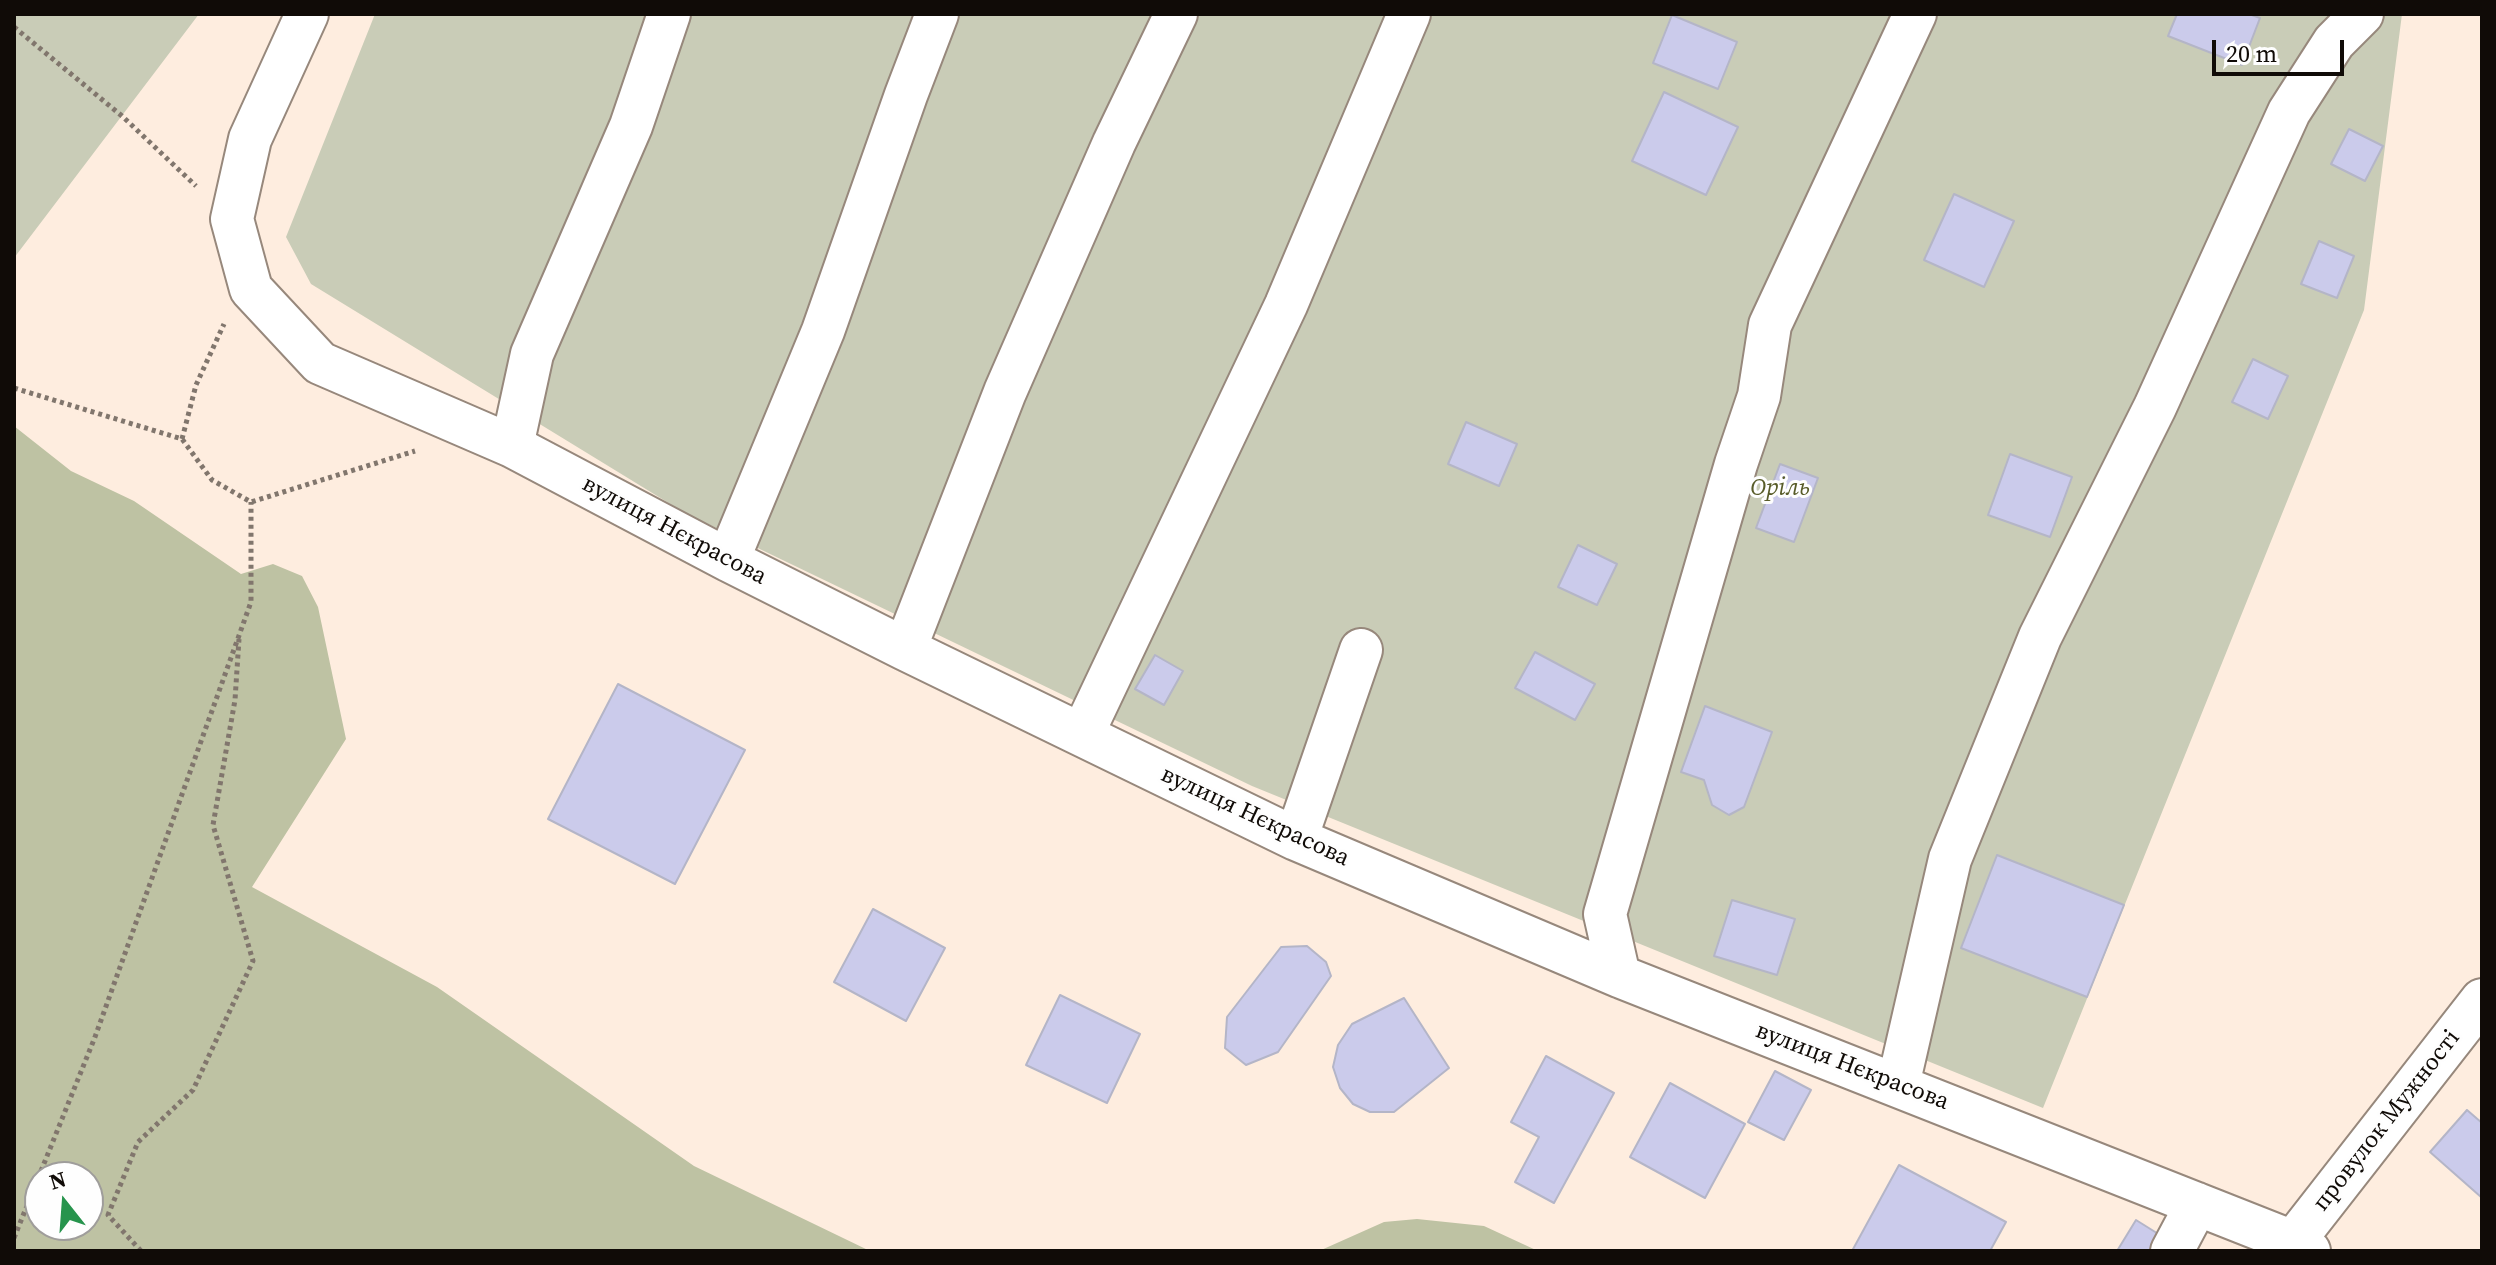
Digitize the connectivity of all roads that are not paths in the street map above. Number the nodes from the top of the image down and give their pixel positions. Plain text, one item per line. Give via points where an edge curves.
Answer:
1 (307, 14) edge
2 (669, 14) edge
3 (937, 14) edge
4 (1176, 14) edge
5 (1409, 14) edge
6 (1915, 14) edge
7 (2362, 14) edge
8 (512, 446) junction
9 (728, 560) junction
10 (905, 649) junction
11 (1361, 650) dead end
12 (1082, 735) junction
13 (1296, 839) junction
14 (1619, 976) junction
15 (2482, 1000) edge
16 (1898, 1085) junction
17 (2197, 1204) junction
18 (2301, 1246) edge
19 (2172, 1251) edge

1 - 8 street, вулиця Нєкрасова via 250,139 232,219 251,289 320,363
2 - 8 street via 631,126 532,354
3 - 9 street via 823,331
4 - 10 street via 1005,392
5 - 12 street via 1286,305
6 - 14 street via 1770,325 1759,396 1605,914
7 - 16 street via 2334,42 2289,112 2155,407 2040,637 1950,859
8 - 9 street, вулиця Нєкрасова
9 - 10 street, вулиця Нєкрасова
10 - 12 street, вулиця Нєкрасова
11 - 13 street
12 - 13 street, вулиця Нєкрасова
13 - 14 street, вулиця Нєкрасова
14 - 16 street, вулиця Нєкрасова
15 - 18 street, провулок Мужності
16 - 17 street, вулиця Нєкрасова
17 - 18 street, вулиця Нєкрасова
17 - 19 street

